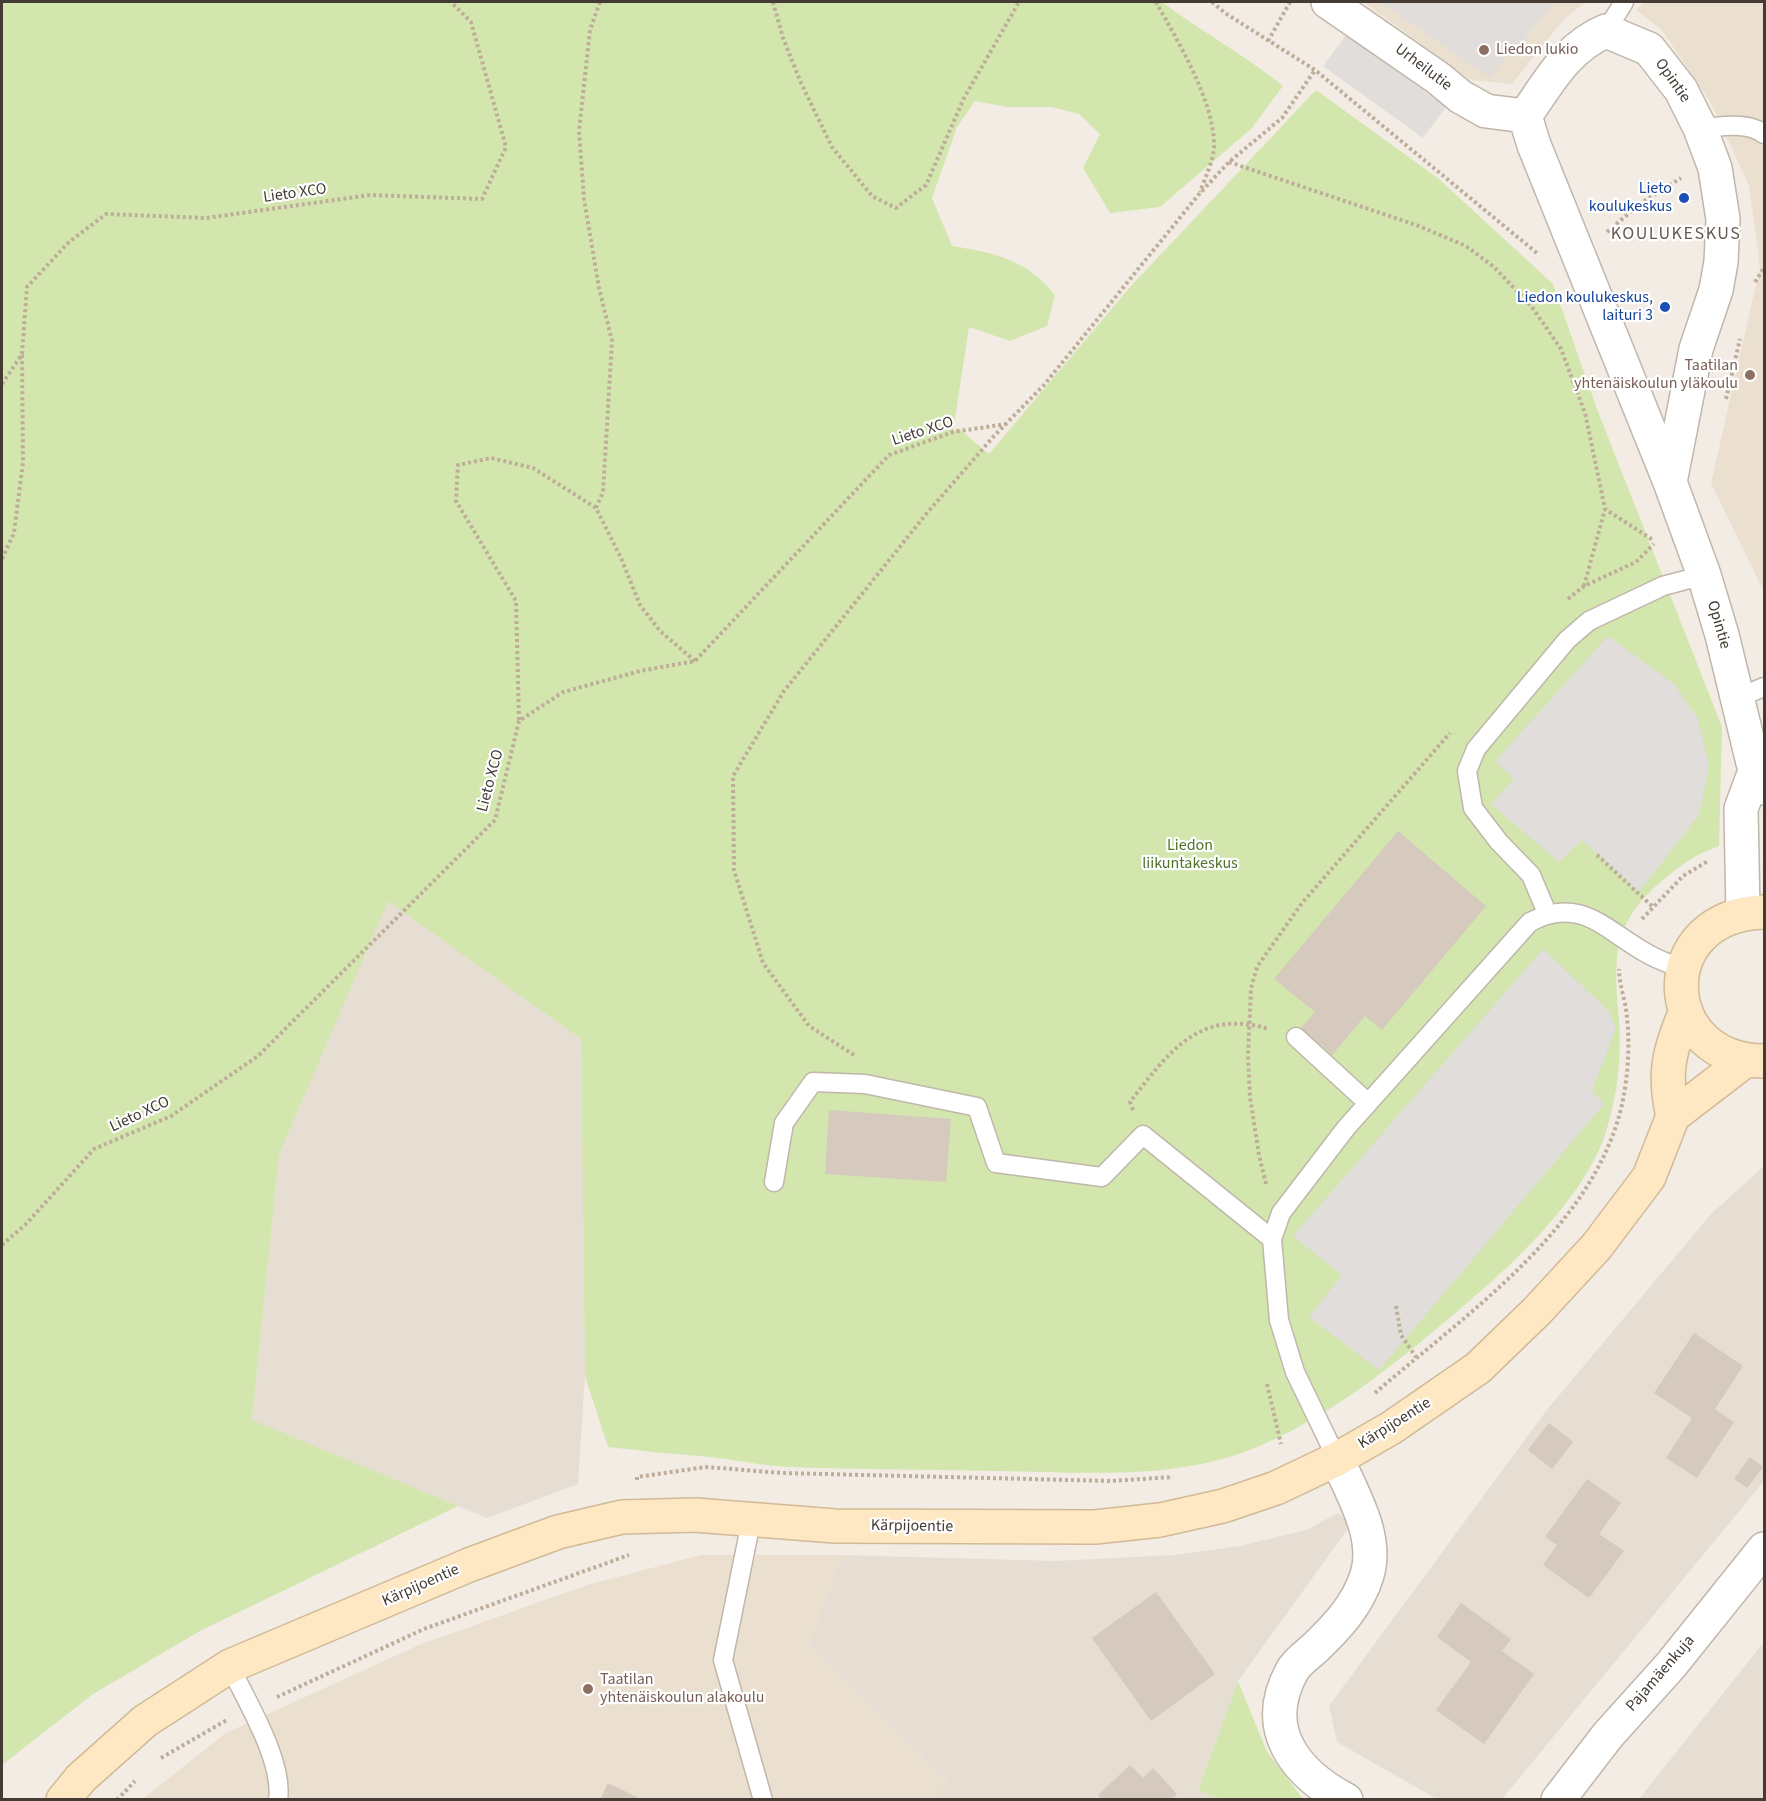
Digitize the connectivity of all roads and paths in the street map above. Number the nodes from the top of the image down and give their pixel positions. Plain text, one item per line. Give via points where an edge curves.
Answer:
1 (451, 2) edge
2 (600, 2) edge
3 (773, 2) edge
4 (1019, 2) edge
5 (1156, 2) edge
6 (1212, 2) edge
7 (1290, 2) edge
8 (1328, 2) edge
9 (1624, 2) edge
10 (1606, 31) junction
11 (1268, 41) junction
12 (1315, 70) junction
13 (1525, 116) junction
14 (1700, 128) junction
15 (1764, 134) edge
16 (1228, 162) junction
17 (1691, 175) dead end
18 (1200, 193) junction
19 (1601, 237) dead end
20 (1541, 257) dead end
21 (1764, 268) edge
22 (1753, 286) dead end
23 (1742, 331) dead end
24 (22, 354) junction
25 (2, 384) edge
26 (1726, 399) dead end
27 (1006, 424) junction
28 (1670, 482) junction
29 (596, 508) junction
30 (1605, 509) junction
31 (1652, 531) dead end
32 (1663, 539) dead end
33 (1656, 542) junction
34 (2, 559) edge
35 (1704, 575) junction
36 (1584, 586) junction
37 (1565, 602) dead end
38 (695, 661) junction
39 (1751, 693) edge
40 (519, 721) junction
41 (1458, 724) dead end
42 (1760, 780) edge
43 (1597, 855) dead end
44 (1718, 858) dead end
45 (1653, 907) junction
46 (1754, 912) edge
47 (1547, 913) junction
48 (1641, 922) dead end
49 (1619, 966) dead end
50 (1682, 969) junction
51 (1686, 1011) junction
52 (1250, 1023) junction
53 (1275, 1031) dead end
54 (1296, 1037) dead end
55 (1755, 1060) edge
56 (865, 1084) junction
57 (1368, 1103) junction
58 (1673, 1116) junction
59 (1143, 1135) junction
60 (774, 1182) dead end
61 (1281, 1213) junction
62 (1272, 1239) junction
63 (2, 1245) edge
64 (1396, 1306) dead end
65 (1416, 1357) junction
66 (1372, 1395) dead end
67 (1289, 1440) dead end
68 (1274, 1448) dead end
69 (1337, 1459) junction
70 (1179, 1476) dead end
71 (641, 1517) junction
72 (752, 1518) junction
73 (1764, 1549) edge
74 (230, 1666) junction
75 (250, 1709) junction
76 (155, 1761) dead end
77 (140, 1777) dead end
78 (63, 1800) edge
79 (117, 1800) edge
80 (278, 1800) edge
81 (763, 1800) edge
82 (1346, 1800) edge
83 (1558, 1800) edge

1 - 24 path, Lieto XCO via 471,22 506,147 482,199 370,195 206,218 106,214 69,242 27,287
2 - 29 path via 590,30 579,131 584,199 598,288 612,341 603,492
3 - 4 path via 801,83 832,147 872,196 896,208 926,185 964,98
5 - 18 path via 1190,63 1215,144
6 - 11 path
7 - 11 path
8 - 13 street, Urheilutie via 1461,97 1486,111
9 - 10 lane
10 - 13 street via 1573,50
10 - 14 street, Opintie via 1649,49 1681,90
11 - 12 path
12 - 16 path via 1282,118
12 - 20 path
13 - 28 street, Opintie
14 - 15 lane via 1745,126
14 - 28 street, Opintie via 1715,168 1723,219 1721,262 1696,349
16 - 18 path
16 - 30 path via 1419,226 1466,246 1494,267 1532,307 1561,349 1585,413
17 - 19 path via 1641,202
18 - 27 path via 1044,385
21 - 22 path
23 - 26 path
24 - 25 path, Lieto XCO
24 - 34 path via 23,462 14,533
27 - 38 path, Lieto XCO via 953,432 889,455
27 - 56 path via 927,513 784,691 733,776 734,870 763,963 809,1026 857,1057
28 - 35 street, Opintie
29 - 38 path via 639,605 660,631
29 - 40 path, Lieto XCO via 533,468 491,458 458,465 456,501 516,601
30 - 33 path
30 - 36 path
31 - 33 path
32 - 33 path
33 - 36 path via 1636,562
35 - 39 street, Opintie via 1722,635
35 - 47 lane via 1663,586 1589,621 1567,640 1476,749 1467,771 1473,808 1531,875
36 - 37 path
38 - 40 path via 563,692
39 - 42 street, Opintie
40 - 63 path, Lieto XCO via 495,820 258,1056 171,1116 94,1149 27,1224
41 - 52 path via 1302,903 1272,945 1257,967 1251,988
42 - 46 street, Opintie via 1741,809
43 - 45 path
44 - 45 path via 1683,876
45 - 48 path
46 - 50 street via 1723,920 1706,931
47 - 50 lane via 1566,910 1602,923 1647,954
47 - 57 lane via 1530,922
49 - 65 path via 1628,1018 1623,1098 1612,1140 1596,1171 1547,1238 1491,1294
50 - 51 street
51 - 55 street via 1695,1030 1710,1046 1730,1056
51 - 58 street via 1674,1038 1666,1086
52 - 53 path
52 - 59 path via 1218,1024 1191,1035 1169,1052 1130,1102
52 - 61 path via 1250,1087 1259,1155 1267,1188
54 - 57 lane
55 - 58 street
56 - 59 lane via 977,1107 996,1163 1102,1177
56 - 60 lane via 813,1082 784,1123
57 - 61 lane
58 - 69 street, Kärpijoentie via 1649,1177 1597,1246 1537,1311 1478,1368
59 - 62 lane
61 - 62 lane
62 - 69 lane via 1279,1320 1295,1372
64 - 65 path via 1401,1335
65 - 66 path
67 - 68 path
69 - 72 street, Kärpijoentie via 1276,1488 1223,1506 1160,1520 1106,1526 835,1526
69 - 82 street via 1365,1522 1368,1575 1356,1601 1338,1624 1292,1670 1277,1713 1289,1752 1319,1785
70 - 71 path via 1099,1481 782,1473 706,1467 637,1477
71 - 72 street, Kärpijoentie
71 - 74 street, Kärpijoentie via 622,1517 546,1536 469,1564
71 - 75 path via 645,1549 424,1629
72 - 81 lane via 723,1660
73 - 83 street, Pajamäenkuja
74 - 75 lane
74 - 78 street, Kärpijoentie via 145,1720 81,1778
75 - 76 path
75 - 80 lane via 280,1785
77 - 79 path

